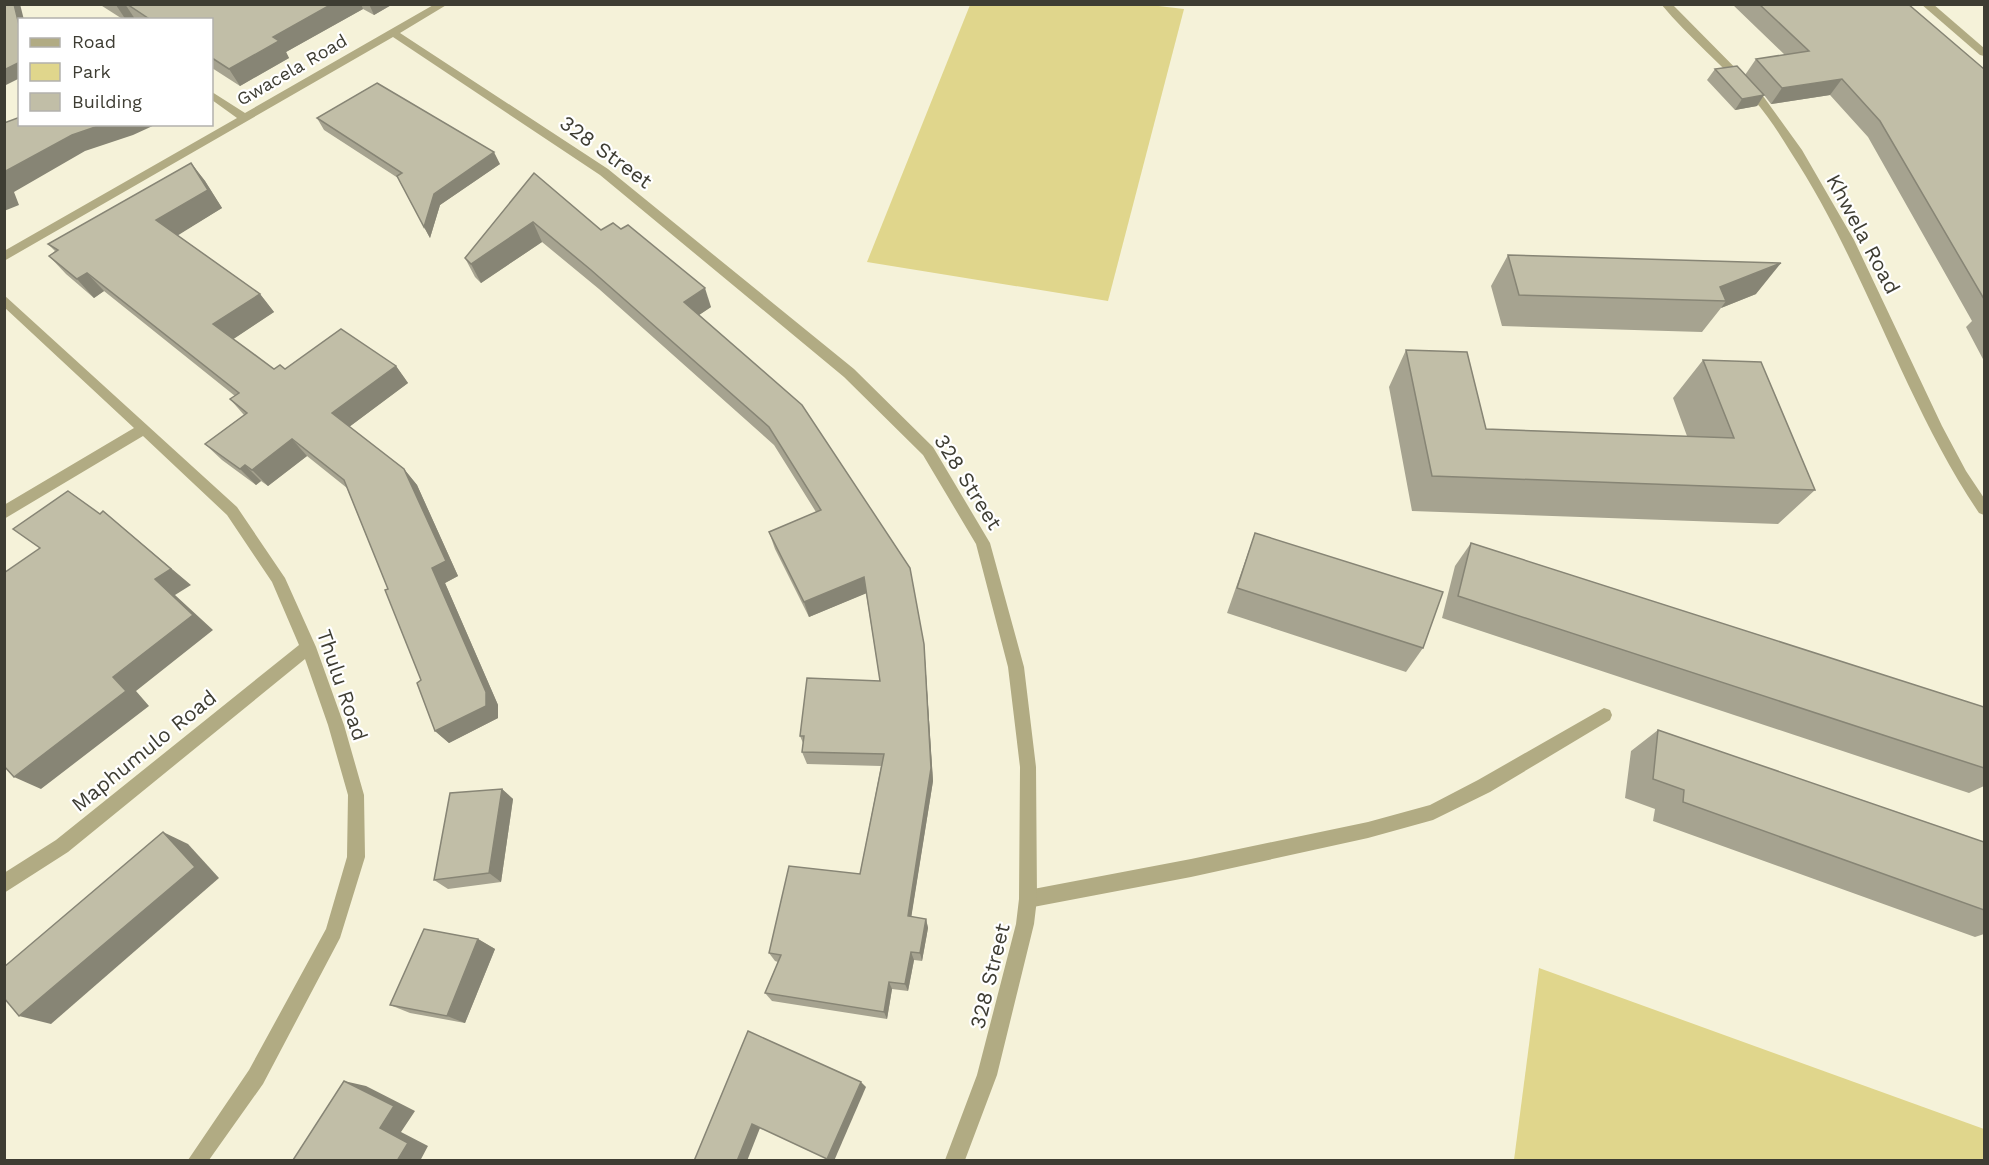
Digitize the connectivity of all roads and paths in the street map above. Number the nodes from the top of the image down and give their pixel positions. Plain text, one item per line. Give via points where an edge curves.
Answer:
1 (443, 4) edge
2 (1666, 4) edge
3 (1926, 4) edge
4 (393, 33) junction
5 (1984, 53) edge
6 (213, 96) edge
7 (244, 118) junction
8 (4, 257) edge
9 (4, 299) edge
10 (144, 429) junction
11 (1984, 509) edge
12 (4, 513) edge
13 (308, 647) junction
14 (1604, 715) dead end
15 (4, 884) edge
16 (1028, 899) junction
17 (198, 1161) edge
18 (955, 1161) edge

1 - 4 street, Gwacela Road
2 - 11 street, Khwela Road via 1759,98 1796,150 1848,240 1961,475
3 - 5 street
4 - 7 street, Gwacela Road
4 - 16 street, 328 Street via 604,172 849,373 928,451 983,543 1016,667 1029,767
6 - 7 street
7 - 8 street, Gwacela Road
9 - 10 street, Thulu Road
10 - 12 street
10 - 13 street, Thulu Road via 232,511 278,578
13 - 15 street, Maphumulo Road via 62,846
13 - 17 street, Thulu Road via 356,795 356,857 334,932 256,1077
14 - 16 street via 1433,812 1214,864
16 - 18 street, 328 Street via 987,1075

